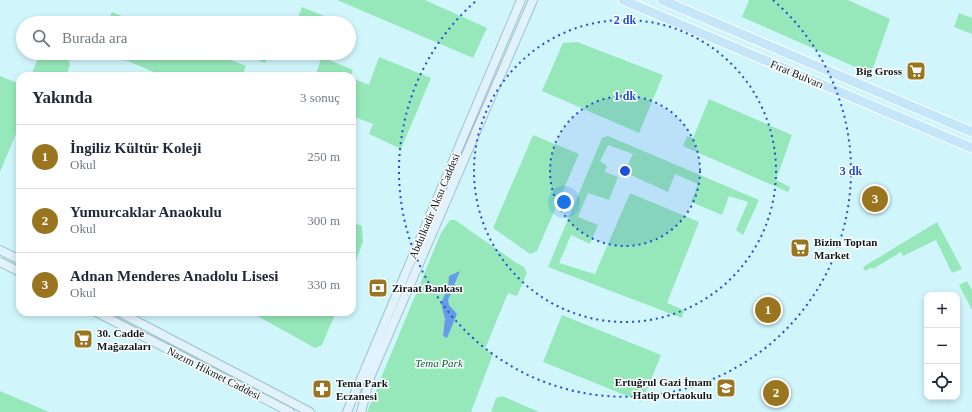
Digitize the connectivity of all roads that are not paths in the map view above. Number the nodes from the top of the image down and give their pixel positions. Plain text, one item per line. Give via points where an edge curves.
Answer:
1 (521, 0) edge
2 (533, 0) edge
3 (622, 0) edge
4 (662, 0) edge
5 (972, 132) edge
6 (972, 148) edge
7 (0, 250) edge
8 (16, 258) edge
9 (0, 262) edge
10 (16, 270) edge
11 (104, 316) edge
12 (127, 316) edge
13 (290, 412) edge
14 (310, 412) edge
15 (347, 412) edge
16 (361, 412) edge

1 - 15 main road, Abdulkadir Aksu Caddesi
2 - 16 main road, Abdulkadir Aksu Caddesi via 371,375
3 - 6 main road, Fırat Bulvarı
4 - 5 main road, Fırat Bulvarı
7 - 8 main road
9 - 10 main road
11 - 13 main road, Nazım Hikmet Caddesi
12 - 14 main road, Nazım Hikmet Caddesi

